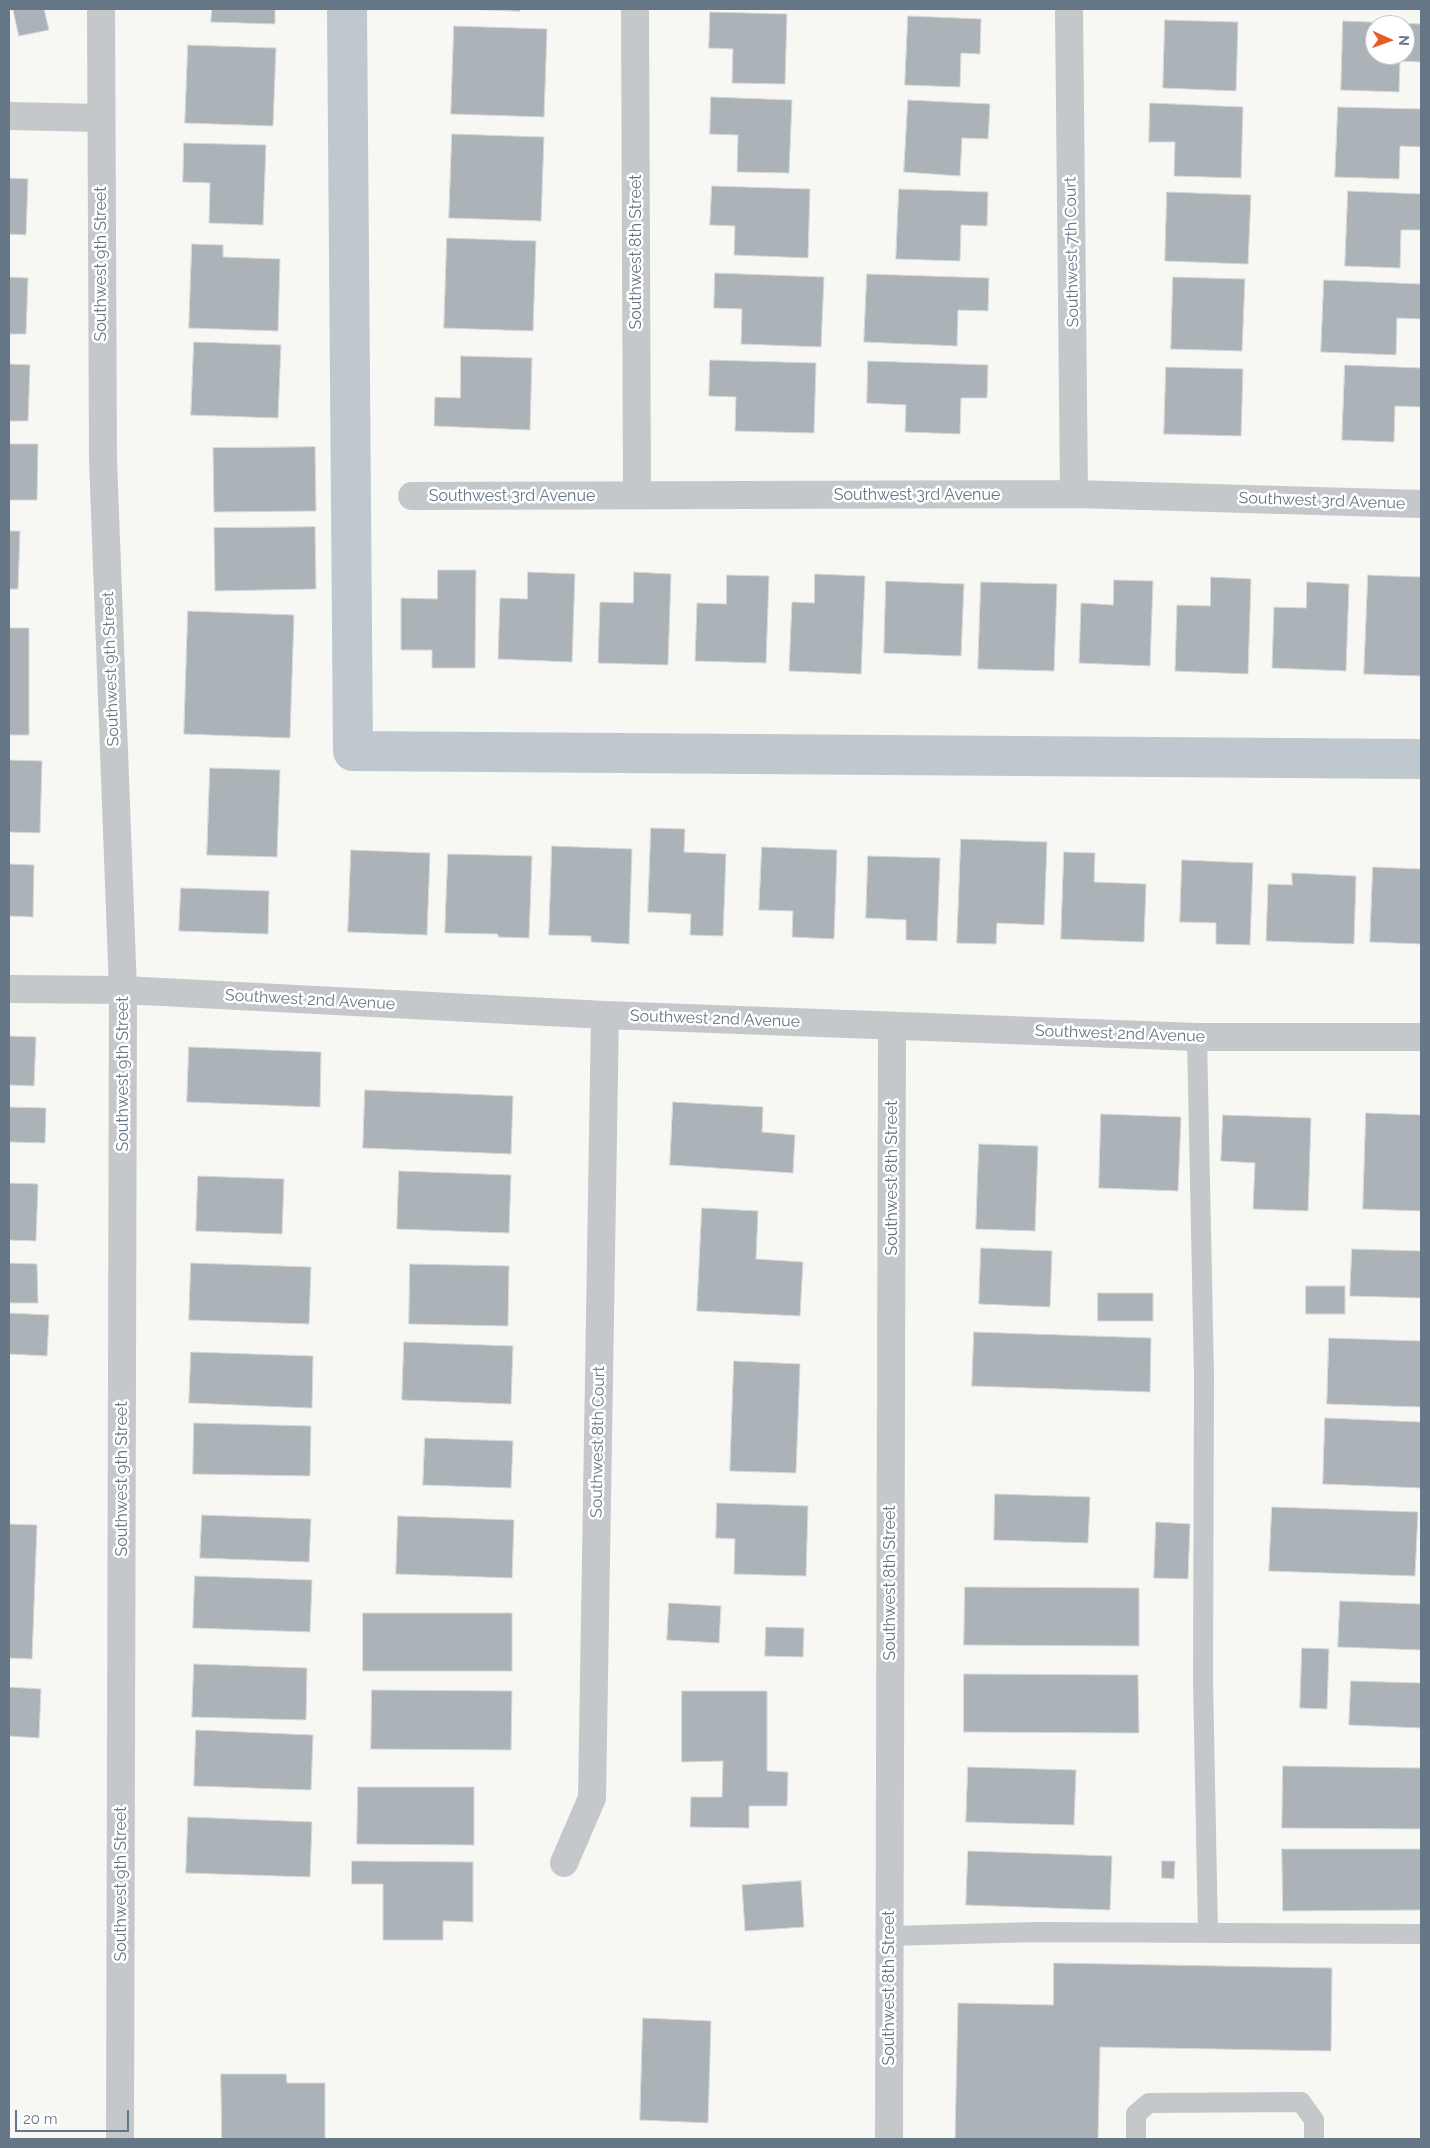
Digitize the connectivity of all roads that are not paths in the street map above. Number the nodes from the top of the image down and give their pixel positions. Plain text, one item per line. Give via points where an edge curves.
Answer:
1 (101, 9) edge
2 (635, 9) edge
3 (1069, 9) edge
4 (9, 116) edge
5 (100, 118) junction
6 (1074, 494) junction
7 (637, 495) junction
8 (412, 496) dead end
9 (1421, 504) edge
10 (9, 989) edge
11 (123, 990) junction
12 (605, 1014) junction
13 (892, 1026) junction
14 (1197, 1037) junction
15 (1421, 1037) edge
16 (564, 1863) dead end
17 (1208, 1933) junction
18 (1421, 1934) edge
19 (889, 1936) junction
20 (120, 2139) edge
21 (889, 2139) edge
22 (1136, 2139) edge
23 (1314, 2139) edge

1 - 5 street, Southwest 9th Street
2 - 7 street, Southwest 8th Street
3 - 6 street, Southwest 7th Court
4 - 5 street
5 - 11 street, Southwest 9th Street via 103,460
6 - 7 street, Southwest 3rd Avenue
6 - 9 street, Southwest 3rd Avenue
7 - 8 street, Southwest 3rd Avenue
10 - 11 street, Southwest 2nd Avenue
11 - 12 street, Southwest 2nd Avenue
11 - 20 street, Southwest 9th Street
12 - 13 street, Southwest 2nd Avenue
12 - 16 street, Southwest 8th Court via 592,1798
13 - 14 street, Southwest 2nd Avenue
13 - 19 street, Southwest 8th Street
14 - 15 street, Southwest 2nd Avenue
14 - 17 lane via 1204,1376 1203,1679
17 - 18 lane
17 - 19 lane via 1038,1932
19 - 21 street, Southwest 8th Street
22 - 23 lane via 1136,2114 1149,2103 1301,2102 1314,2120

